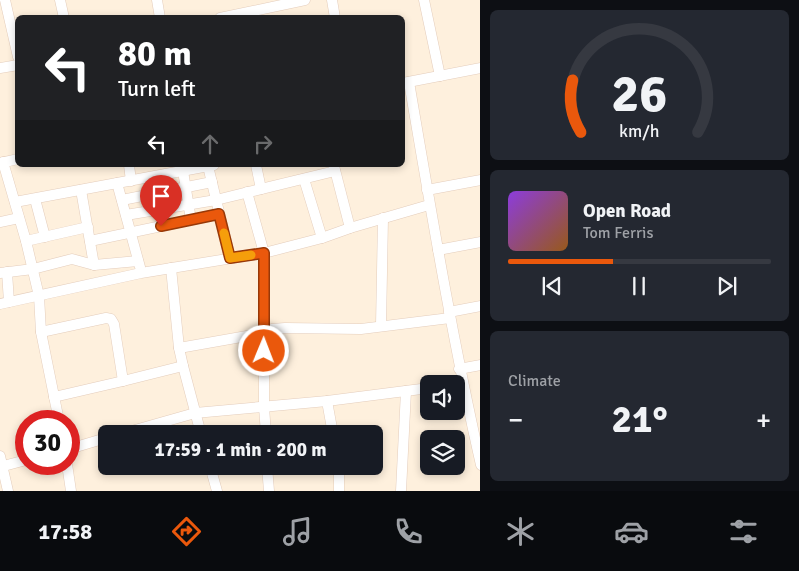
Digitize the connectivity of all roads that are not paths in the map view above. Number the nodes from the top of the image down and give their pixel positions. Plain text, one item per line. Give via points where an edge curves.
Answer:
1 (5, 0) edge
2 (60, 0) edge
3 (157, 0) edge
4 (305, 0) edge
5 (332, 0) edge
6 (424, 0) edge
7 (63, 15) edge
8 (160, 15) edge
9 (234, 15) edge
10 (334, 15) edge
11 (15, 44) edge
12 (15, 66) edge
13 (0, 68) edge
14 (480, 68) edge
15 (440, 76) junction
16 (406, 83) edge
17 (15, 160) edge
18 (2, 162) edge
19 (129, 167) edge
20 (205, 167) edge
21 (211, 167) edge
22 (256, 167) edge
23 (335, 168) edge
24 (183, 171) junction
25 (304, 179) junction
26 (480, 180) edge
27 (130, 181) junction
28 (212, 182) junction
29 (117, 183) junction
30 (186, 188) junction
31 (261, 189) junction
32 (81, 190) junction
33 (427, 190) junction
34 (247, 192) junction
35 (35, 198) junction
36 (122, 200) junction
37 (216, 200) junction
38 (14, 202) junction
39 (188, 204) junction
40 (429, 205) junction
41 (219, 214) junction
42 (126, 215) junction
43 (19, 218) junction
44 (384, 218) junction
45 (191, 220) junction
46 (0, 222) edge
47 (88, 228) junction
48 (350, 228) junction
49 (130, 232) junction
50 (45, 237) junction
51 (322, 238) junction
52 (26, 241) junction
53 (90, 241) junction
54 (480, 242) edge
55 (438, 250) junction
56 (264, 253) junction
57 (230, 258) junction
58 (138, 261) junction
59 (94, 264) junction
60 (171, 268) junction
61 (33, 269) junction
62 (4, 273) edge
63 (142, 273) junction
64 (39, 296) junction
65 (5, 302) edge
66 (480, 306) edge
67 (449, 315) junction
68 (381, 326) junction
69 (41, 332) junction
70 (264, 333) junction
71 (179, 348) junction
72 (480, 365) edge
73 (183, 366) junction
74 (459, 369) junction
75 (459, 375) edge
76 (123, 382) junction
77 (420, 389) edge
78 (406, 391) junction
79 (54, 397) junction
80 (465, 399) edge
81 (327, 401) junction
82 (264, 407) junction
83 (57, 410) edge
84 (195, 413) junction
85 (153, 425) edge
86 (198, 425) edge
87 (265, 425) edge
88 (331, 425) edge
89 (476, 427) edge
90 (98, 440) edge
91 (80, 446) edge
92 (0, 456) edge
93 (15, 463) edge
94 (480, 465) edge
95 (1, 467) edge
96 (69, 475) edge
97 (213, 475) edge
98 (267, 475) edge
99 (340, 475) edge
100 (8, 491) edge
101 (71, 491) edge
102 (217, 491) edge
103 (268, 491) edge
104 (339, 491) edge
105 (401, 491) edge

1 - 11 street
2 - 7 street
3 - 8 street
4 - 9 street
5 - 10 street
6 - 15 street
12 - 13 street
14 - 15 street
15 - 16 street
16 - 33 street
17 - 18 street
18 - 38 street
19 - 27 street
20 - 24 street
21 - 28 street
22 - 31 street
23 - 25 street
23 - 48 street
24 - 27 street
24 - 30 street
25 - 31 street
25 - 51 street
26 - 33 street
27 - 29 street
28 - 30 street
28 - 37 street
29 - 32 street
29 - 36 street
30 - 36 street
30 - 39 street
31 - 34 street
32 - 35 street
32 - 47 street
33 - 40 street
34 - 37 street
34 - 56 street
35 - 38 street
35 - 50 street
36 - 42 street
37 - 39 street
37 - 41 street
38 - 43 street
39 - 42 street
39 - 45 street
40 - 44 street
40 - 55 street
41 - 45 street
41 - 57 street
42 - 49 street
43 - 46 street
43 - 52 street
44 - 48 street
44 - 68 street
45 - 49 street
47 - 50 street
47 - 53 street
48 - 51 street
49 - 53 street
49 - 58 street
50 - 52 street
51 - 56 street
52 - 61 street
53 - 59 street
54 - 55 street
55 - 67 street
56 - 57 street
56 - 70 street
57 - 60 street
58 - 59 street
58 - 63 street
59 - 61 street via 72,258
60 - 63 street
60 - 71 street
61 - 62 street
61 - 64 street
62 - 65 street
63 - 64 street
64 - 65 street
64 - 69 street
66 - 67 street
67 - 68 street
67 - 74 street
68 - 70 street via 361,329 284,328
69 - 76 street via 111,319
69 - 79 street
70 - 71 street
70 - 82 street
71 - 73 street
72 - 74 street
73 - 76 street
73 - 84 street
74 - 75 street
76 - 79 street
77 - 78 street
78 - 81 street
78 - 105 street
79 - 83 street
80 - 89 street
81 - 82 street
81 - 88 street
82 - 84 street
82 - 87 street
84 - 85 street
84 - 86 street
89 - 94 street
90 - 91 street
92 - 95 street
93 - 95 street
95 - 100 street
96 - 101 street
97 - 102 street
98 - 103 street
99 - 104 street

